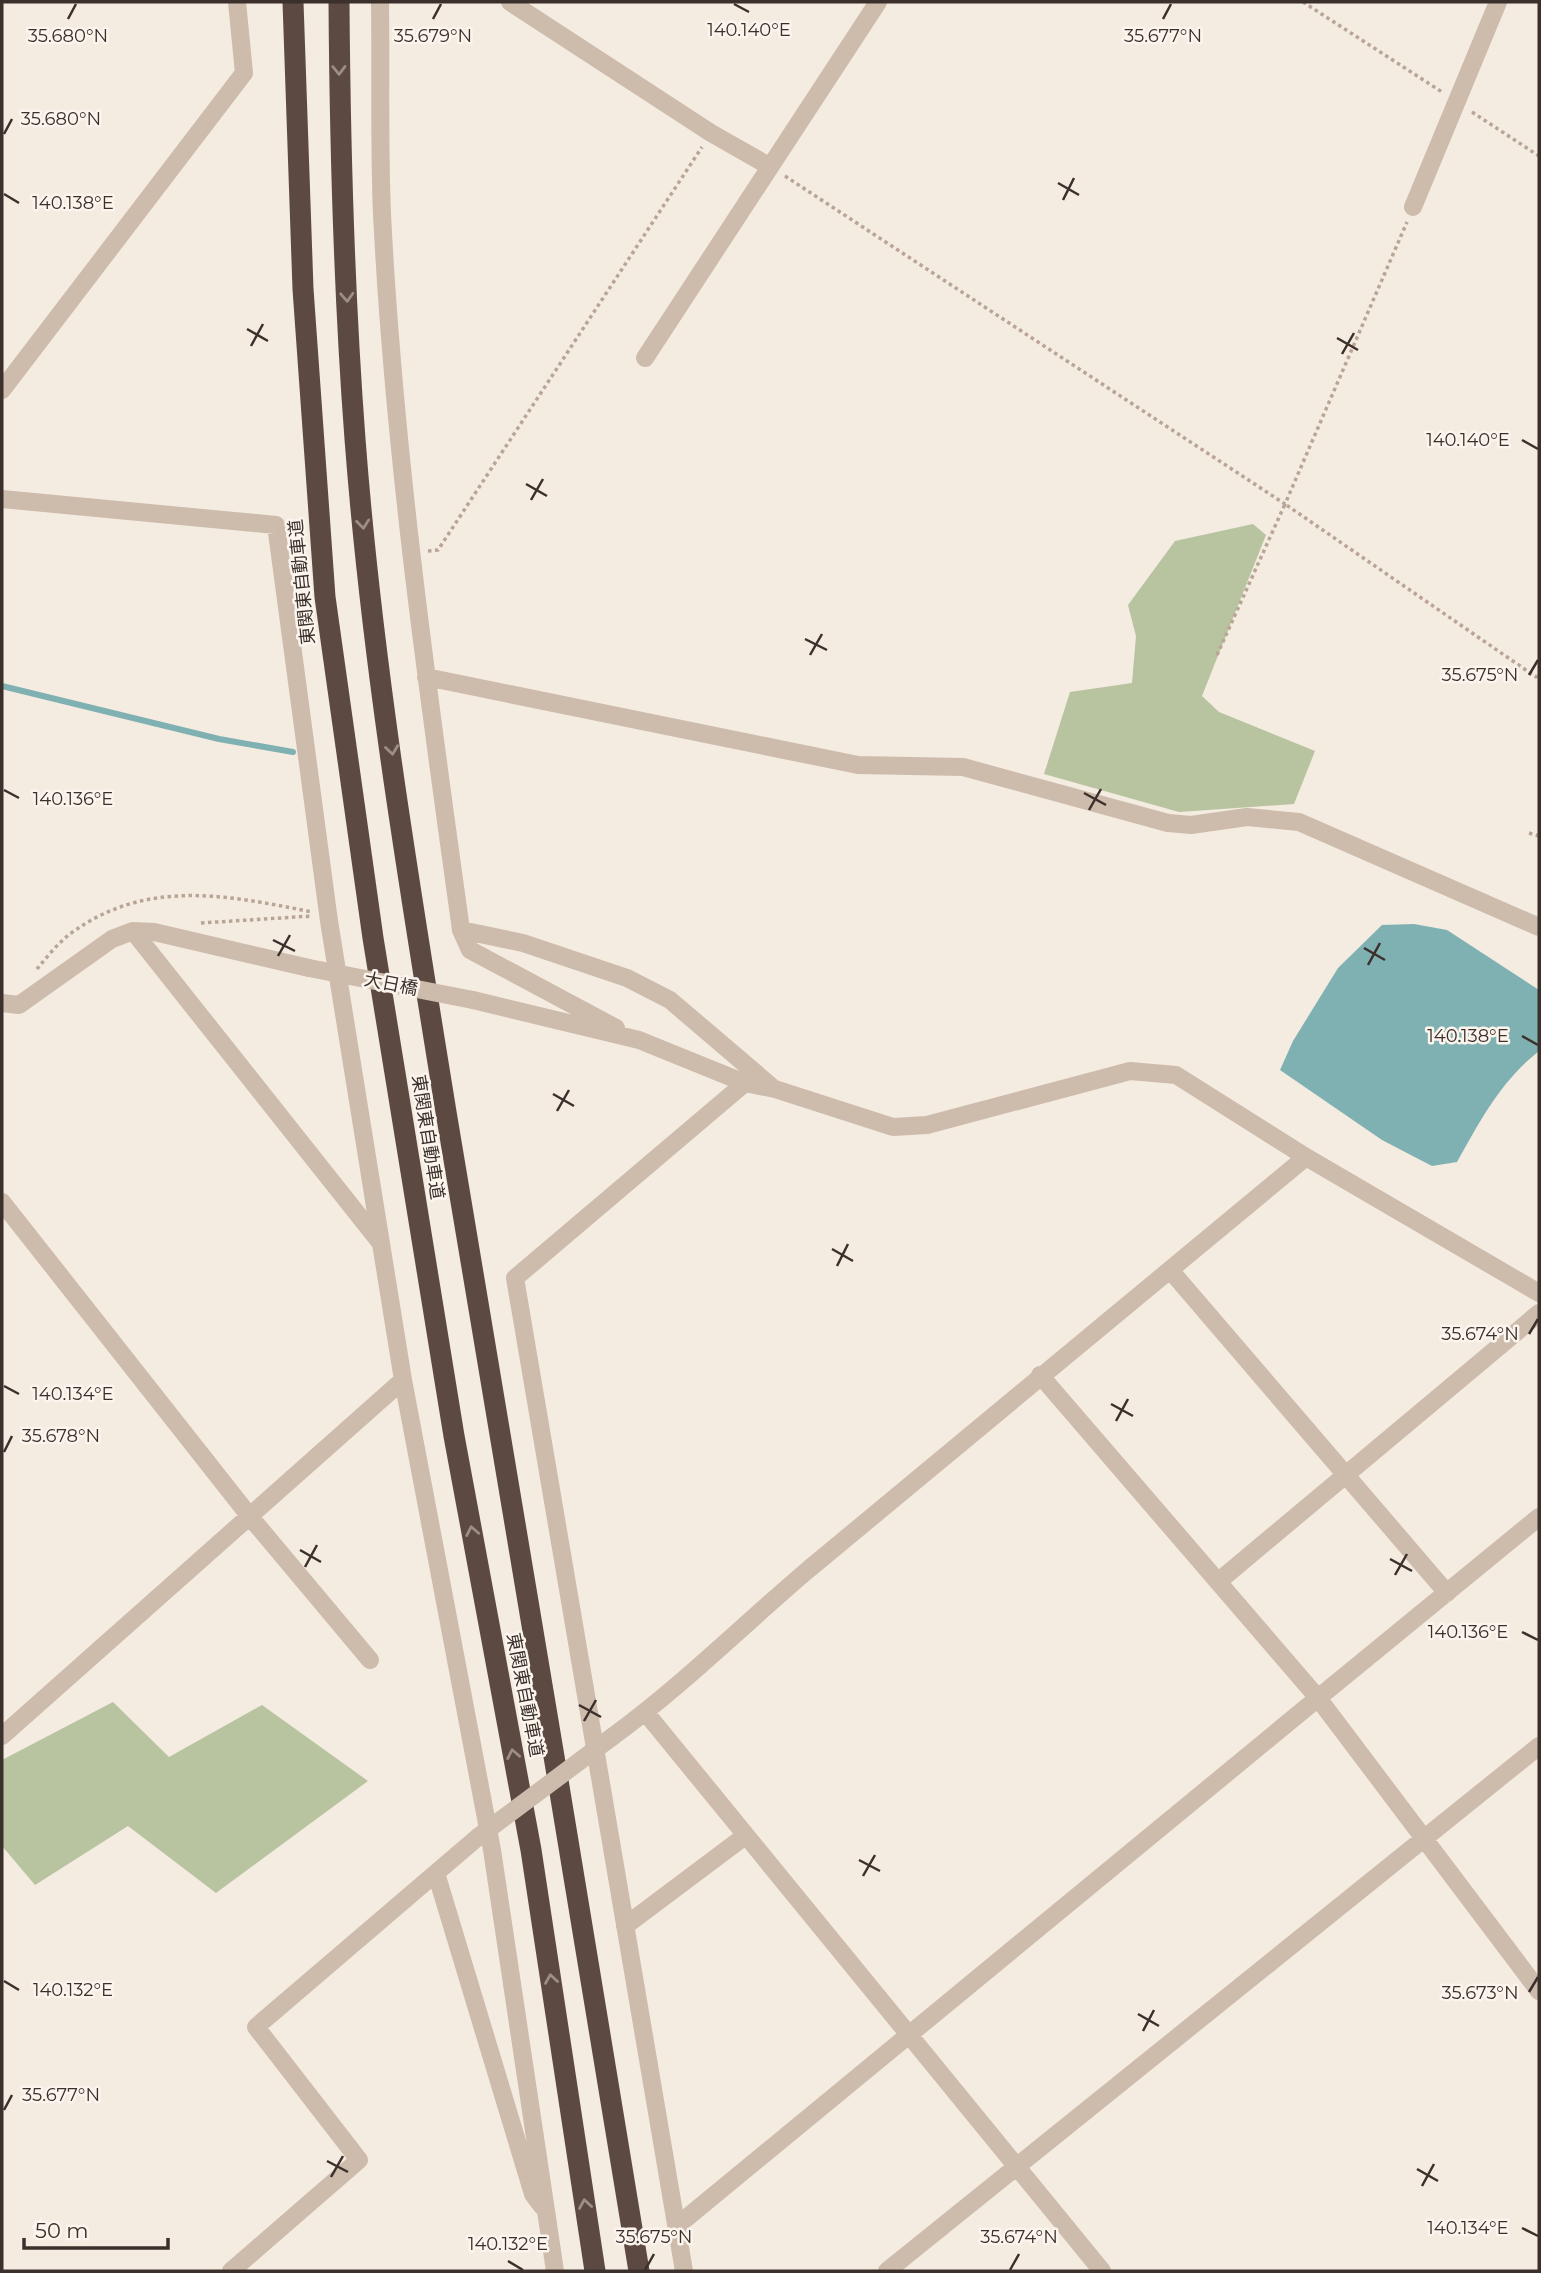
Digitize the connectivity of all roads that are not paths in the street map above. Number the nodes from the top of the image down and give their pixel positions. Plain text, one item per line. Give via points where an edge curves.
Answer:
1 (237, 2) edge
2 (293, 2) edge
3 (339, 2) edge
4 (380, 2) edge
5 (510, 2) edge
6 (878, 2) edge
7 (1498, 2) edge
8 (769, 166) junction
9 (1413, 206) road end
10 (645, 358) dead end
11 (2, 390) edge
12 (2, 499) edge
13 (426, 677) junction
14 (1539, 927) edge
15 (460, 930) junction
16 (133, 931) junction
17 (3, 1008) edge
18 (639, 1040) junction
19 (745, 1083) junction
20 (775, 1089) junction
21 (1306, 1157) junction
22 (2, 1202) edge
23 (381, 1243) junction
24 (1170, 1270) junction
25 (1539, 1293) edge
26 (1539, 1313) edge
27 (1041, 1376) junction
28 (403, 1380) junction
29 (1345, 1476) junction
30 (1539, 1517) edge
31 (251, 1518) junction
32 (1219, 1581) junction
33 (1447, 1593) junction
34 (370, 1660) dead end
35 (1318, 1698) junction
36 (646, 1713) junction
37 (2, 1736) edge
38 (1539, 1746) edge
39 (745, 1836) junction
40 (1423, 1838) junction
41 (436, 1873) junction
42 (625, 1926) junction
43 (1539, 1991) edge
44 (909, 2032) junction
45 (1017, 2166) junction
46 (547, 2214) junction
47 (678, 2225) junction
48 (231, 2271) edge
49 (555, 2271) edge
50 (595, 2271) edge
51 (639, 2271) edge
52 (684, 2271) edge
53 (887, 2271) edge
54 (1102, 2271) edge

1 - 11 street via 244,73
50 -> 2 highway, 東関東自動車道 via 531,1850 454,1436 373,938 325,597 303,289
3 -> 51 highway, 東関東自動車道 via 346,295 373,612 417,933
4 - 13 street via 382,212 410,554
5 - 8 street
6 - 8 street
7 - 9 street
8 - 10 street
12 - 23 street via 276,524 328,915
13 - 14 street via 858,765 963,767 1168,823 1191,825 1247,817 1299,822
13 - 15 street
15 - 18 street via 471,950
15 - 20 street via 523,943 638,983 670,1000
16 - 17 street via 112,939 19,1005
16 - 18 street, 大日橋, bridge via 473,1000
16 - 23 street
18 - 19 street
19 - 20 street
19 - 42 street via 516,1278
20 - 21 street via 893,1127 927,1125 1129,1071 1176,1075
21 - 24 street
21 - 25 street
22 - 31 street
23 - 28 street
24 - 27 street
24 - 29 street
26 - 29 street
27 - 32 street
27 - 36 street via 774,1599
28 - 31 street
28 - 46 street via 492,1850
29 - 32 street
29 - 33 street
30 - 33 street
31 - 34 street
31 - 37 street
32 - 35 street
33 - 35 street
35 - 40 street
35 - 44 street
36 - 39 street
36 - 41 street, bridge
38 - 40 street
39 - 42 street
39 - 44 street
40 - 43 street
40 - 45 street
41 - 46 street via 533,2194
41 - 48 street via 256,2027 359,2160
42 - 47 street
44 - 45 street
44 - 47 street
45 - 53 street
45 - 54 street
46 - 49 street
47 - 52 street

